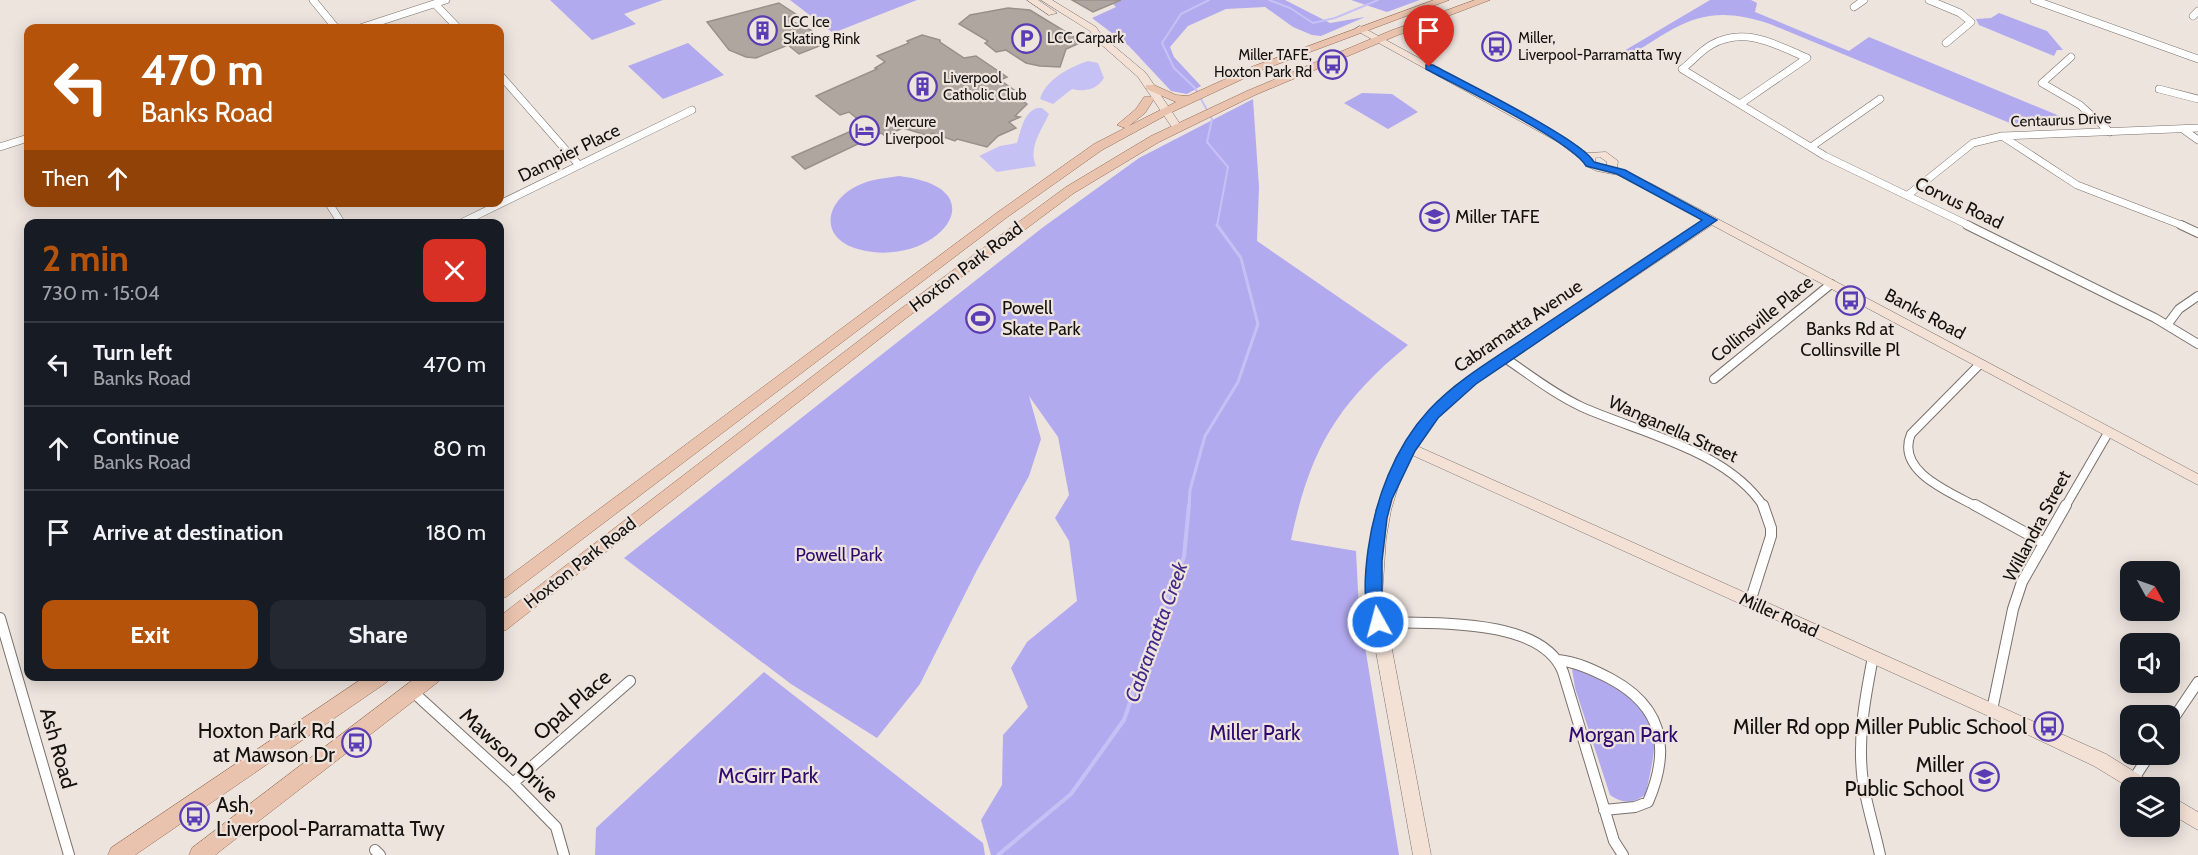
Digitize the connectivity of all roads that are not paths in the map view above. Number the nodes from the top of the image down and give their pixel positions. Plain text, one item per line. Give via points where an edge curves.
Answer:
1 (313, 0) edge
2 (446, 0) edge
3 (1032, 0) edge
4 (1046, 0) edge
5 (1444, 0) edge
6 (1485, 0) edge
7 (1864, 0) edge
8 (1929, 0) edge
9 (2034, 0) edge
10 (2052, 0) edge
11 (1942, 2) edge
12 (435, 4) junction
13 (1854, 7) dead end
14 (333, 24) edge
15 (372, 24) edge
16 (454, 24) edge
17 (1360, 29) junction
18 (1099, 38) junction
19 (1378, 40) junction
20 (1946, 43) dead end
21 (2198, 53) edge
22 (2071, 57) dead end
23 (2198, 60) edge
24 (504, 80) edge
25 (2159, 89) dead end
26 (1149, 93) junction
27 (1880, 99) dead end
28 (2198, 99) edge
29 (1186, 100) junction
30 (1740, 104) junction
31 (692, 110) dead end
32 (1162, 113) junction
33 (2198, 128) edge
34 (1173, 130) junction
35 (2184, 130) junction
36 (2110, 132) junction
37 (2002, 136) junction
38 (24, 139) edge
39 (2198, 140) edge
40 (0, 147) edge
41 (1811, 147) junction
42 (579, 165) junction
43 (1068, 166) junction
44 (1908, 195) junction
45 (504, 202) edge
46 (494, 207) edge
47 (469, 219) edge
48 (1711, 220) junction
49 (2198, 232) edge
50 (1831, 284) junction
51 (2198, 296) edge
52 (2167, 325) junction
53 (2198, 344) edge
54 (1505, 358) junction
55 (1980, 364) junction
56 (1714, 380) dead end
57 (2108, 433) junction
58 (1409, 448) junction
59 (2198, 480) edge
60 (2044, 543) junction
61 (504, 589) edge
62 (1750, 602) junction
63 (0, 618) edge
64 (504, 622) edge
65 (1378, 622) junction
66 (1874, 657) junction
67 (1558, 660) junction
68 (374, 681) edge
69 (425, 681) edge
70 (630, 681) dead end
71 (2198, 682) edge
72 (412, 691) junction
73 (2180, 709) edge
74 (1992, 710) junction
75 (2128, 777) edge
76 (513, 783) junction
77 (1604, 810) junction
78 (2180, 810) edge
79 (2198, 822) edge
80 (69, 855) edge
81 (118, 855) edge
82 (199, 855) edge
83 (564, 855) edge
84 (1422, 855) edge
85 (1623, 855) edge
86 (1880, 855) edge

1 - 14 street
2 - 12 street
3 - 18 street
4 - 18 street via 1093,29
5 - 17 main road, Hoxton Park Road
6 - 19 main road, Hoxton Park Road
7 - 13 street
8 - 11 street
9 - 23 street
10 - 21 street
11 - 20 street via 1971,22
12 - 15 street
12 - 16 street
17 - 19 street
17 - 29 main road, Hoxton Park Road
18 - 26 street via 1133,70 1134,78
19 - 34 main road, Hoxton Park Road
19 - 48 street, Banks Road via 1593,157 1590,164 1595,167 1610,166
22 - 36 street via 2042,83 2080,105
24 - 42 street
25 - 28 street
26 - 29 main road
26 - 32 street
26 - 43 main road via 1136,116
27 - 41 street
29 - 32 main road, Hoxton Park Road
30 - 30 street, Corvus Road via 1769,84 1807,58 1741,34 1725,38 1693,57 1682,69
30 - 41 street, Corvus Road
31 - 42 street, Dampier Place
32 - 34 street
32 - 43 main road, Hoxton Park Road
33 - 35 street, Centaurus Drive
34 - 64 main road, Hoxton Park Road via 1070,189 1015,229
35 - 36 street, Centaurus Drive
35 - 39 street
36 - 37 street, Centaurus Drive
37 - 44 street, Centaurus Drive via 1973,143
37 - 49 street via 2070,182
38 - 40 street
41 - 44 street, Corvus Road
42 - 45 street, Dampier Place
43 - 61 main road, Hoxton Park Road
44 - 52 street, Corvus Road
46 - 47 street, Dampier Place
48 - 50 street, Banks Road
48 - 54 street, Cabramatta Avenue
50 - 55 street, Banks Road
50 - 56 street, Collinsville Place
51 - 52 street via 2179,309
52 - 53 street, Corvus Road
54 - 58 street, Cabramatta Avenue via 1446,401
54 - 62 street, Wanganella Street via 1582,407 1740,477 1759,500 1771,529
55 - 57 street, Banks Road
55 - 60 street via 1911,434 1906,447 1909,456 1932,482
57 - 59 street, Banks Road
57 - 60 street, Willandra Street
58 - 62 street, Miller Road
58 - 65 street, Cabramatta Avenue via 1390,485 1380,518 1374,561
60 - 74 street, Willandra Street via 2022,582 2013,609
62 - 66 street, Miller Road
63 - 80 street, Ash Road
65 - 67 street via 1507,630 1533,640
65 - 84 street, Cabramatta Avenue
66 - 74 street, Miller Road
66 - 86 street via 1863,708 1861,758 1863,784
67 - 77 street
67 - 77 street via 1584,665 1633,692 1647,706 1660,731 1655,780 1648,802
68 - 81 main road
69 - 72 main road
70 - 76 street, Opal Place
71 - 73 street
72 - 76 street, Mawson Drive
72 - 82 main road
74 - 75 street, Miller Road via 2100,760
76 - 83 street, Mawson Drive via 556,827
77 - 85 street
78 - 79 street

